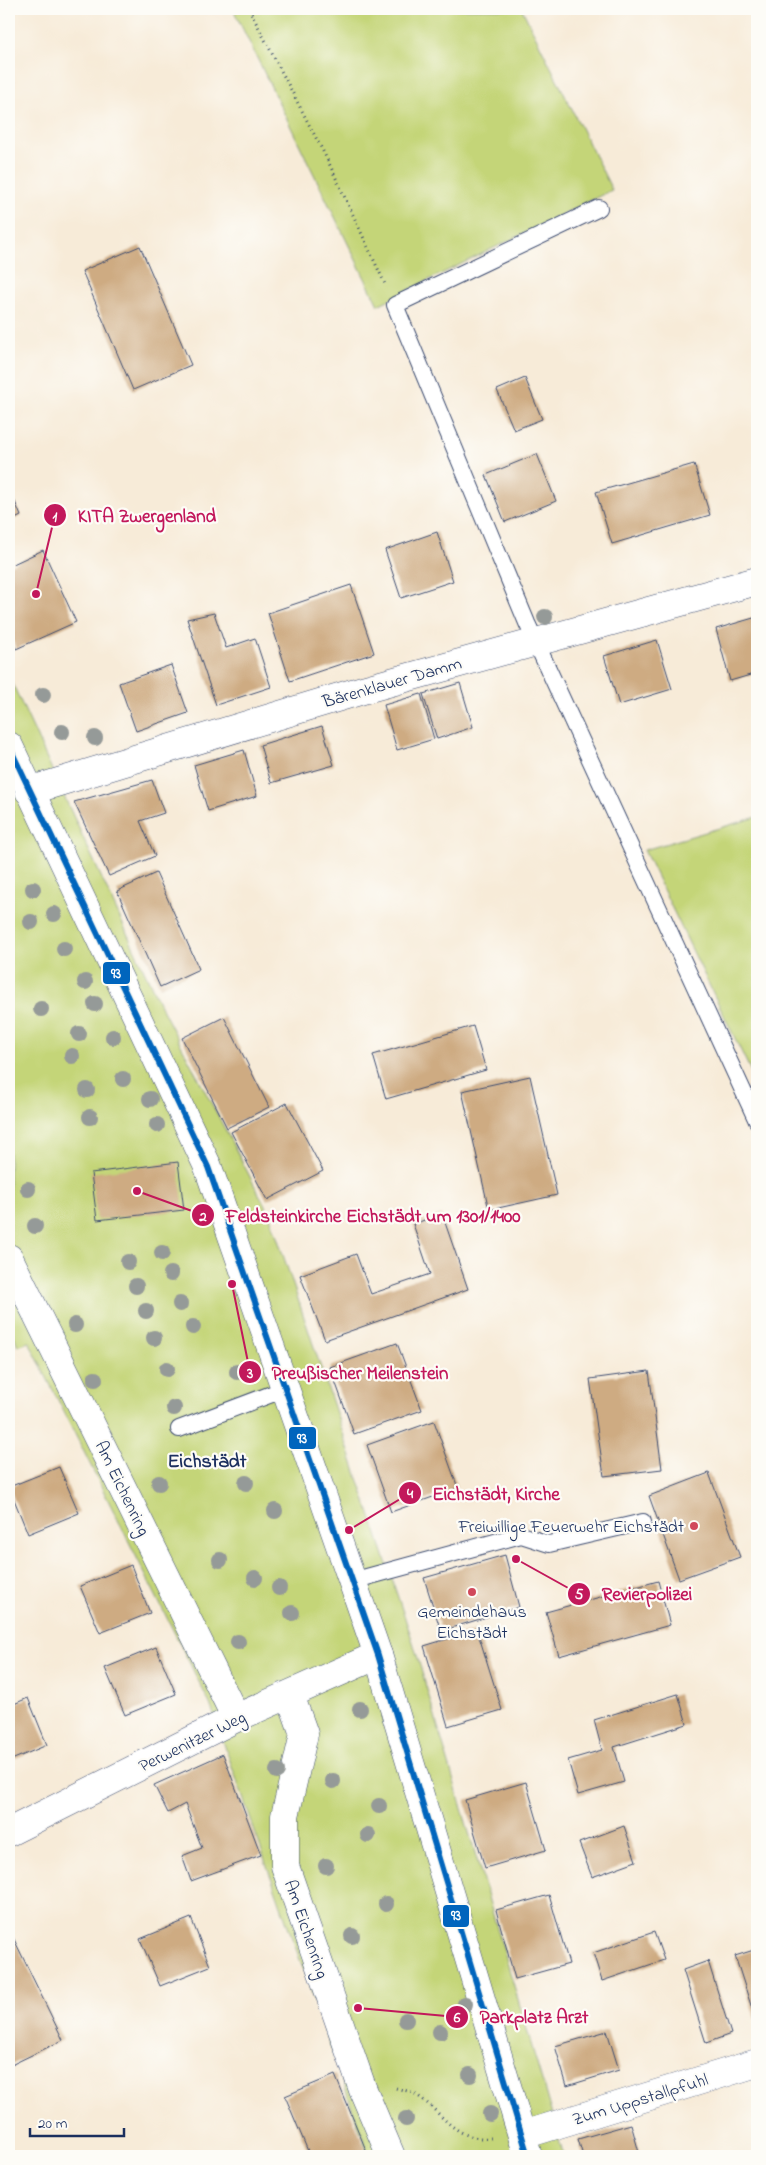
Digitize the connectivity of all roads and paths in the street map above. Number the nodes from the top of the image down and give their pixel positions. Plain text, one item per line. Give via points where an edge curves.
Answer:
1 (249, 9) edge
2 (599, 208) dead end
3 (395, 304) junction
4 (757, 581) edge
5 (536, 641) junction
6 (9, 747) edge
7 (29, 791) junction
8 (757, 1121) edge
9 (9, 1258) edge
10 (285, 1389) junction
11 (179, 1429) dead end
12 (643, 1522) dead end
13 (352, 1581) junction
14 (378, 1655) junction
15 (290, 1695) junction
16 (236, 1718) junction
17 (9, 1832) edge
18 (757, 2063) edge
19 (363, 2090) junction
20 (526, 2146) edge
21 (391, 2156) edge

1 - 3 path via 328,161
2 - 3 lane
3 - 5 lane
4 - 5 street, Bärenklauer Damm
5 - 7 street, Bärenklauer Damm
5 - 8 lane
6 - 7 street
7 - 10 street via 208,1167
9 - 16 street, Am Eichenring
10 - 11 lane
10 - 13 street
12 - 13 lane via 549,1544 521,1535
13 - 14 street
14 - 15 street, Perwenitzer Weg
14 - 20 street
15 - 16 street, Perwenitzer Weg
15 - 19 street, Am Eichenring via 304,1734 285,1816 285,1866
16 - 17 street, Perwenitzer Weg
18 - 20 street, Zum Uppstallpfuhl
19 - 20 path via 390,2087 414,2093 456,2130 482,2139
19 - 21 street, Am Eichenring

